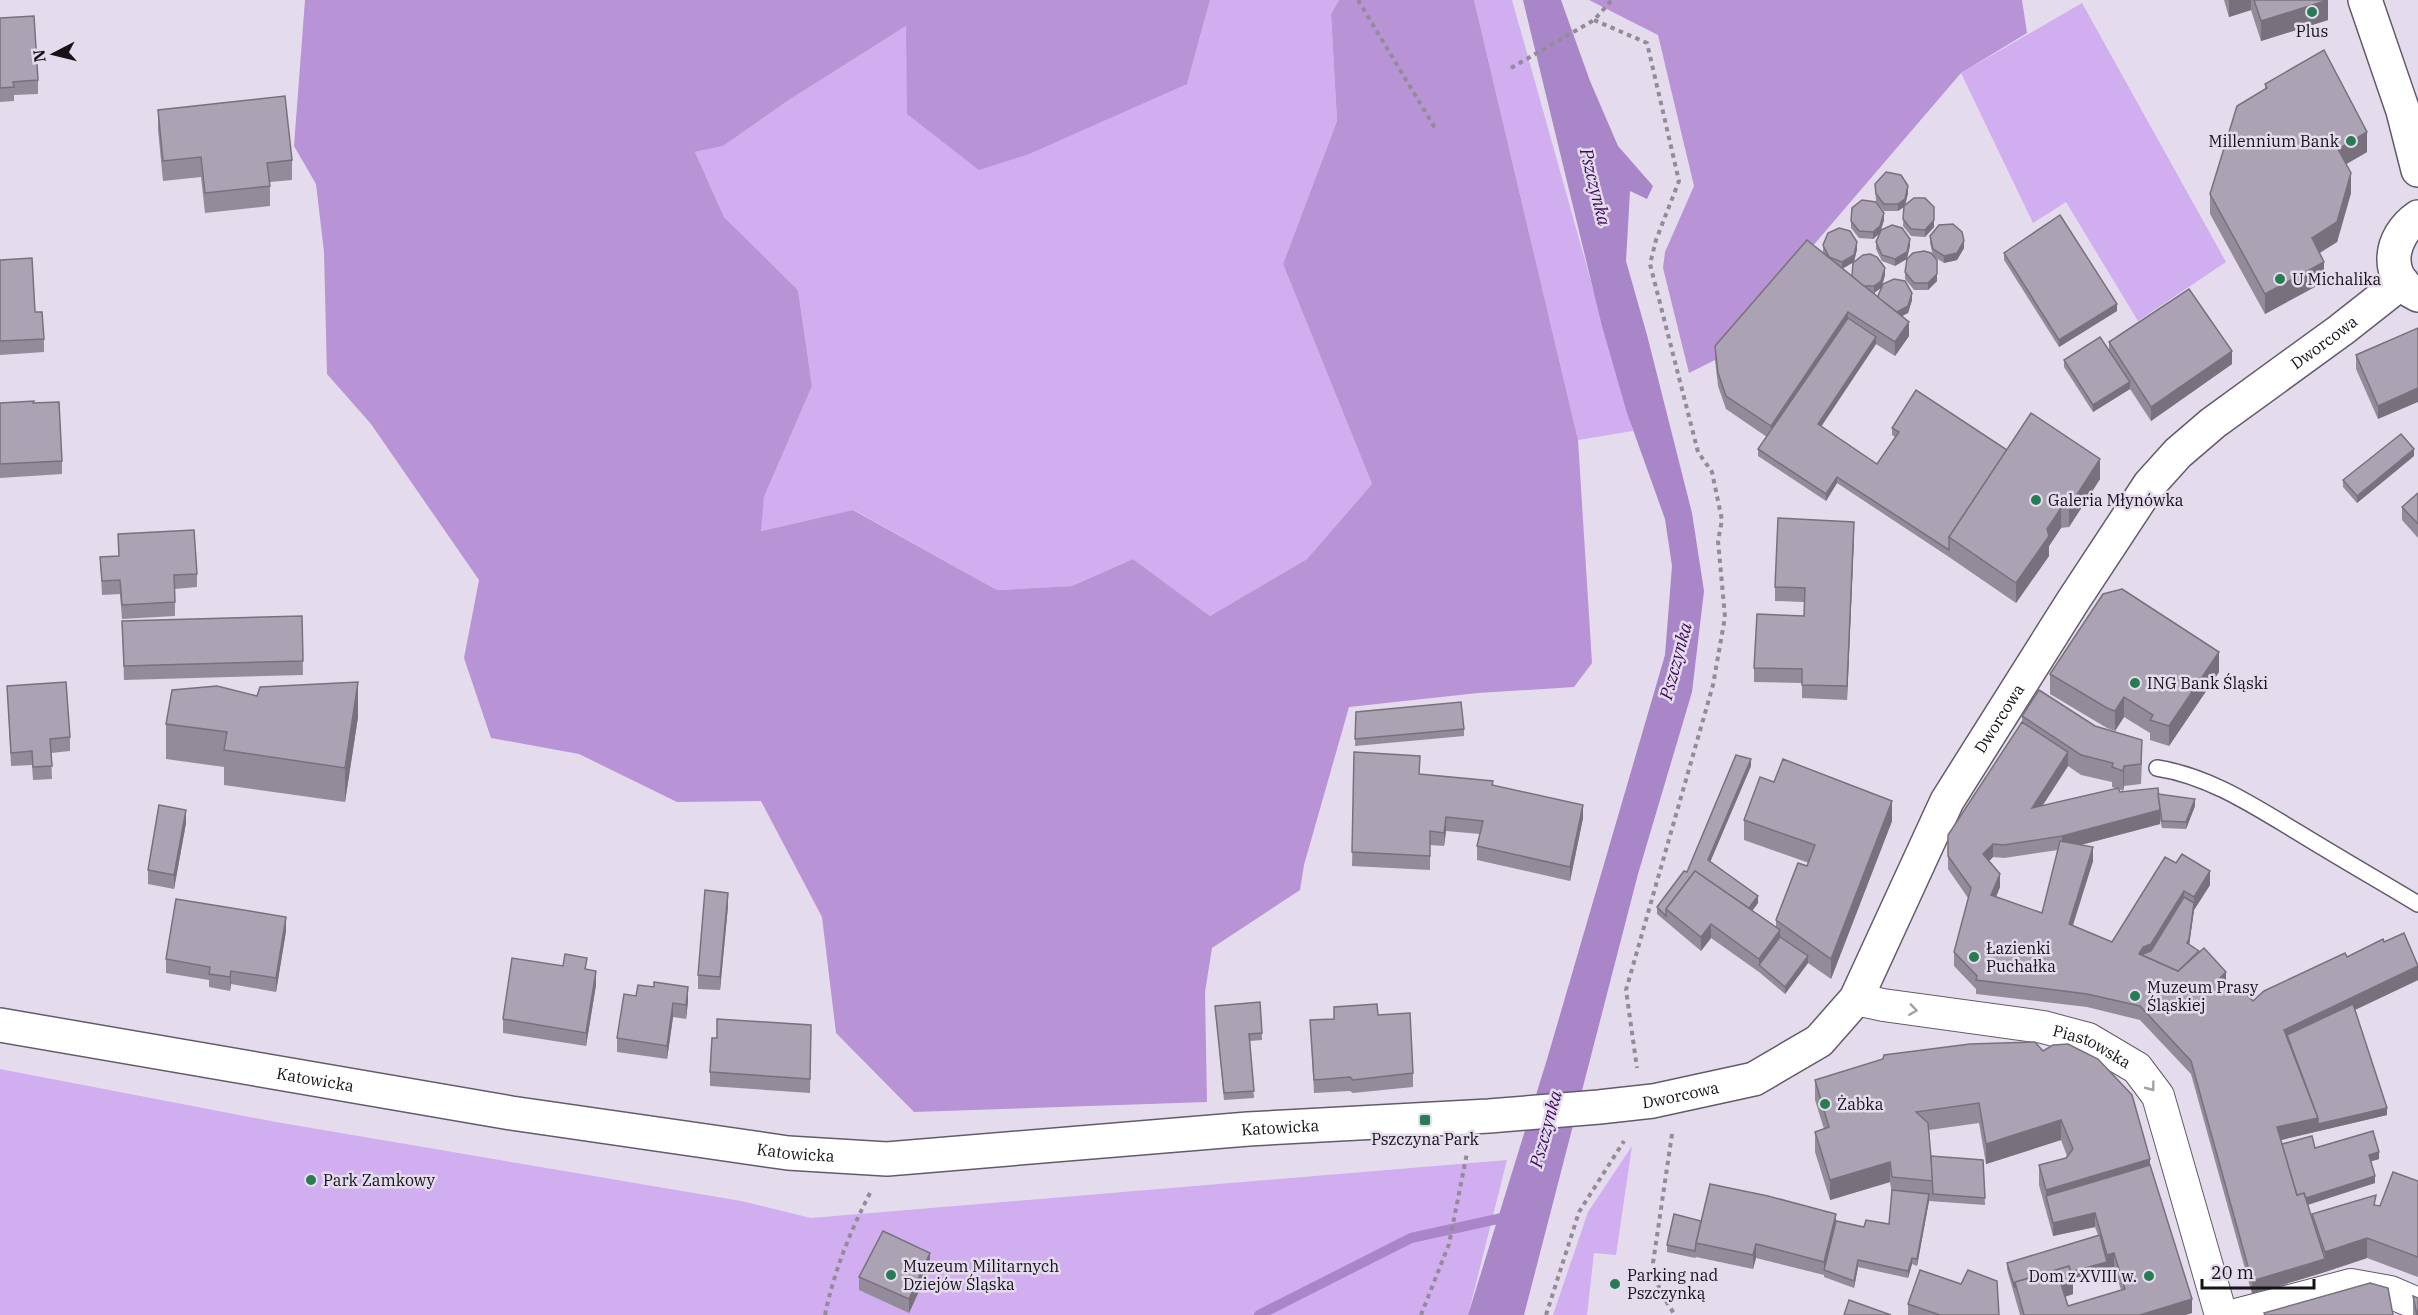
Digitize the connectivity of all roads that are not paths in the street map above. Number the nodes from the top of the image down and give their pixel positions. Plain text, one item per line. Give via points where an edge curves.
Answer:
1 (2365, 0) edge
2 (2418, 170) edge
3 (2418, 217) edge
4 (2410, 289) edge
5 (2157, 768) dead end
6 (2418, 904) edge
7 (1856, 999) junction
8 (0, 1025) edge
9 (1599, 1107) joint
10 (2418, 1304) edge
11 (2221, 1315) edge
12 (2236, 1315) edge

1 - 2 street via 2403,111
3 - 4 street, Dworcowa via 2408,224 2395,245 2396,271
4 - 7 street, Dworcowa via 2342,330 2213,423 2150,484 1947,801
5 - 6 lane via 2179,771 2207,782 2257,808
7 - 9 street, Dworcowa via 1820,1041 1754,1079 1653,1101
7 -> 11 street, Piastowska via 2043,1027 2088,1039 2137,1068 2158,1096
8 - 9 street, Katowicka via 511,1113 788,1153 887,1160 1248,1129
10 - 12 street via 2390,1292 2350,1285

